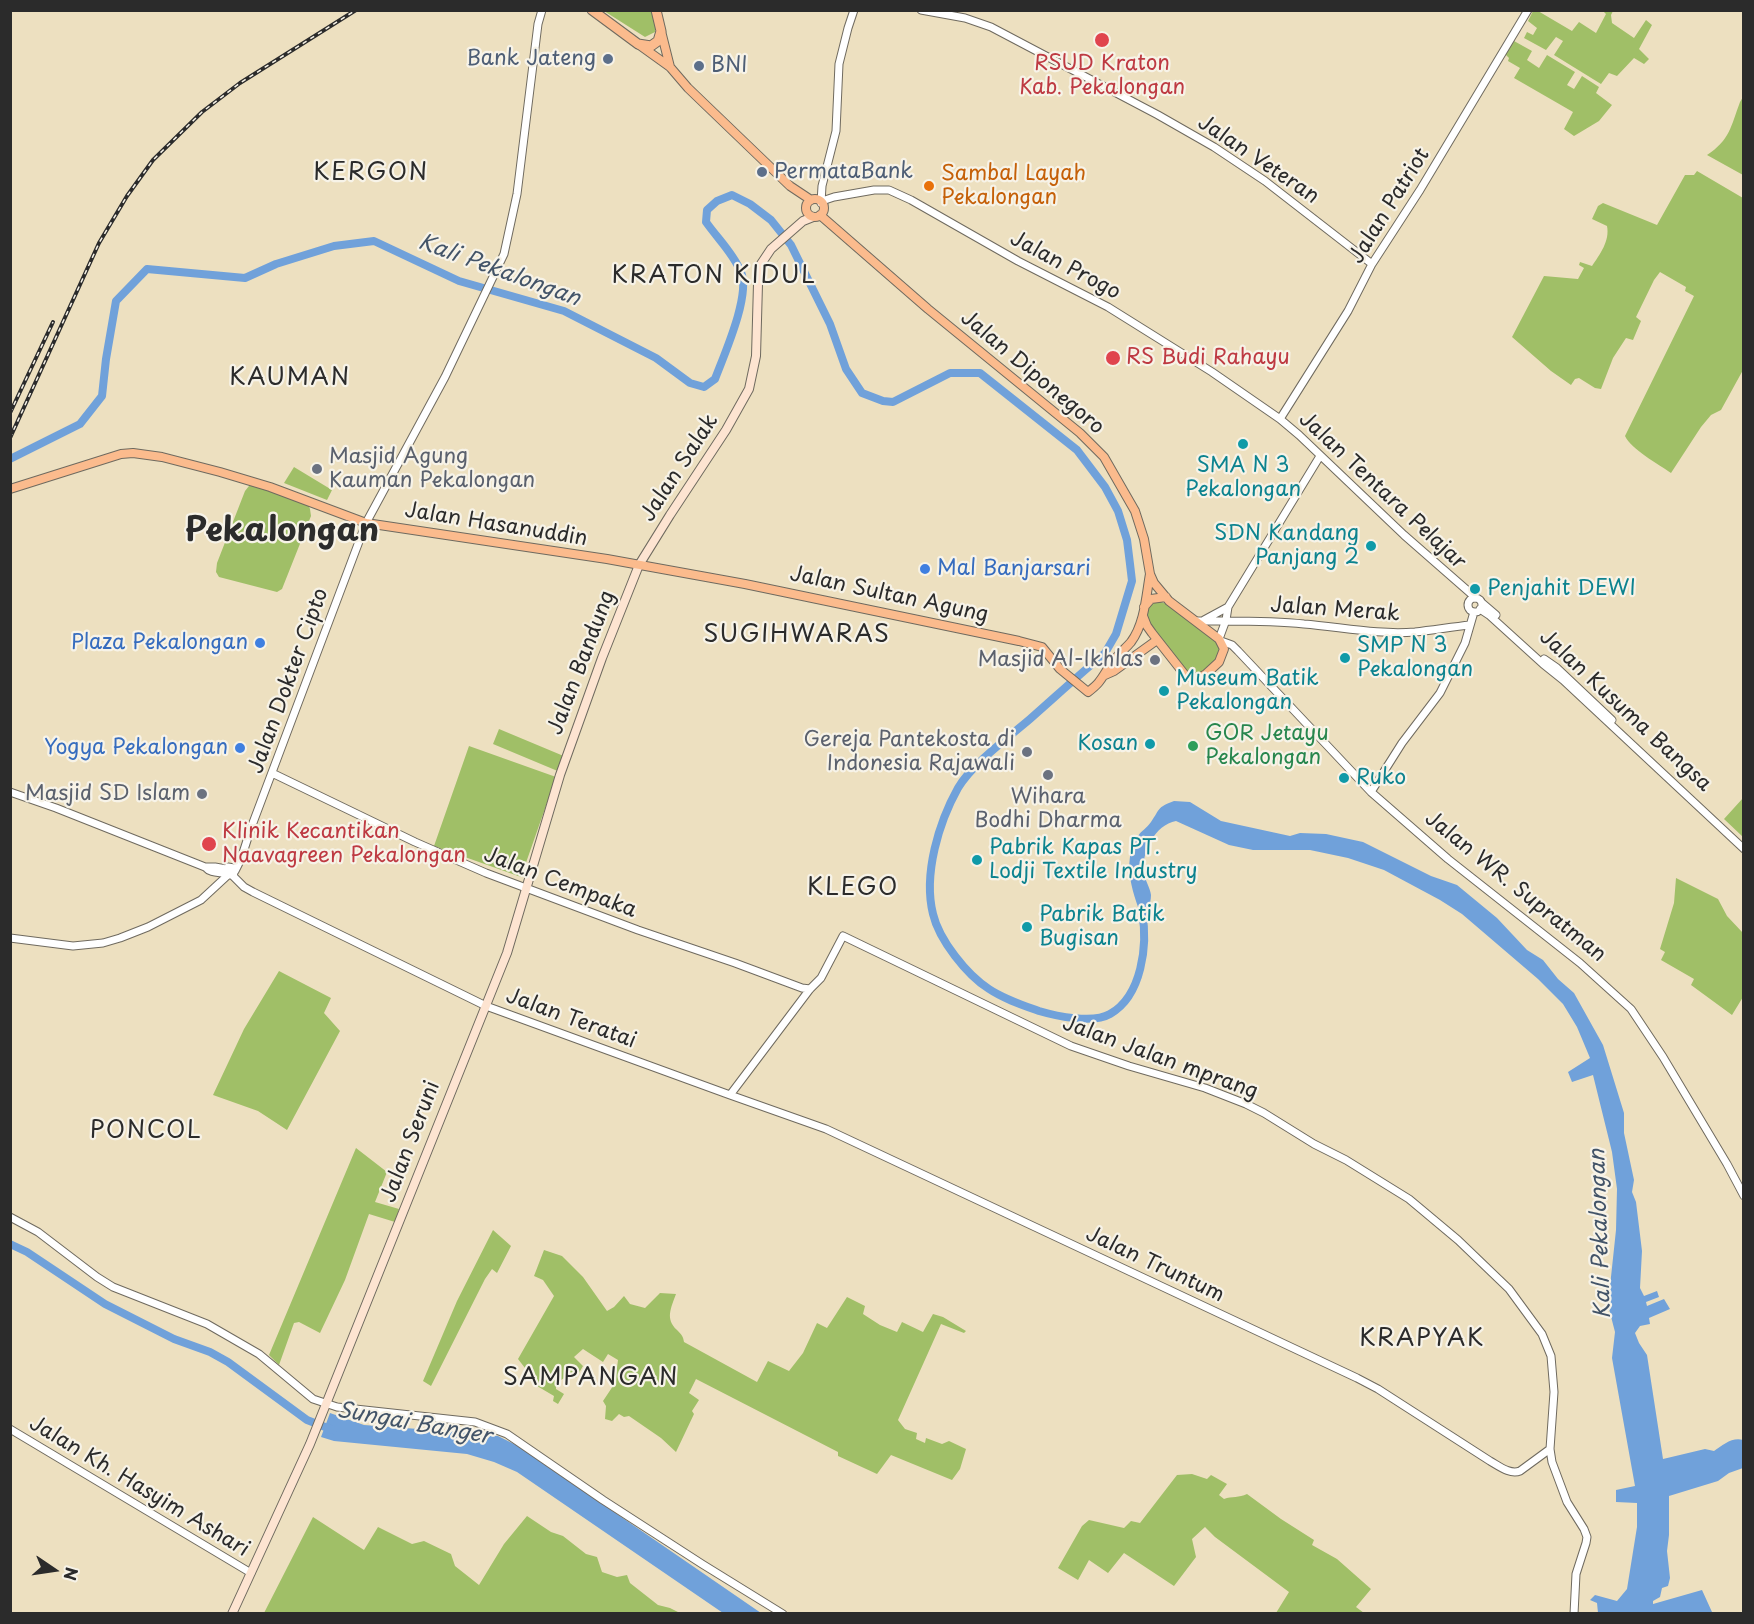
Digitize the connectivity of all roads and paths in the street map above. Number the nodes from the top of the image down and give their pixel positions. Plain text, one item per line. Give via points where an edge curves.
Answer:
1 (542, 10) edge
2 (592, 10) edge
3 (656, 10) edge
4 (854, 10) edge
5 (921, 10) edge
6 (1528, 10) edge
7 (661, 31) junction
8 (638, 44) junction
9 (670, 67) junction
10 (815, 207) junction
11 (1372, 264) junction
12 (1280, 419) junction
13 (1320, 456) junction
14 (10, 489) edge
15 (366, 523) junction
16 (639, 565) junction
17 (1150, 574) junction
18 (1462, 587) junction
19 (1166, 597) junction
20 (1228, 607) junction
21 (1475, 607) junction
22 (1143, 611) junction
23 (1226, 620) junction
24 (1199, 621) junction
25 (1470, 623) junction
26 (1511, 632) junction
27 (1157, 640) junction
28 (1220, 640) junction
29 (1238, 651) junction
30 (1222, 655) junction
31 (1105, 675) junction
32 (1653, 762) junction
33 (272, 773) junction
34 (10, 792) edge
35 (1371, 792) junction
36 (1743, 844) edge
37 (1743, 849) edge
38 (230, 871) junction
39 (527, 889) junction
40 (10, 938) edge
41 (810, 989) junction
42 (486, 1006) junction
43 (730, 1095) junction
44 (1743, 1196) edge
45 (10, 1217) edge
46 (326, 1406) junction
47 (10, 1429) edge
48 (1550, 1449) junction
49 (251, 1573) junction
50 (232, 1614) edge
51 (783, 1614) edge
52 (1574, 1614) edge

1 - 15 street, Jalan Dokter Cipto via 509,237 482,303
2 - 8 highway
3 - 7 highway
4 - 10 street via 839,64 836,131
5 - 11 street, Jalan Veteran via 991,27 1158,115 1244,166
6 - 11 street, Jalan Patriot
7 - 8 highway via 656,43
7 - 9 main road
8 - 9 main road
9 - 10 main road
10 - 12 street, Jalan Progo via 834,197 889,190 1108,307
10 - 16 main road, Jalan Salak via 764,257 759,271 756,356 749,389
10 - 17 main road, Jalan Diponegoro via 928,309 1104,457 1135,511
11 - 12 street, Jalan Patriot via 1348,311
12 - 13 street, Jalan Tentara Pelajar
13 - 18 street, Jalan Tentara Pelajar
13 - 20 street
14 - 15 main road, Jalan Hasanuddin via 126,453 162,457 246,479
15 - 16 main road, Jalan Hasanuddin
15 - 33 street, Jalan Dokter Cipto
16 - 31 main road, Jalan Sultan Agung via 785,591 1042,647 1060,669 1088,692
16 - 39 main road, Jalan Bandung via 560,775
17 - 19 main road, Jalan Diponegoro
17 - 22 main road
18 - 21 street, Jalan Tentara Pelajar
18 - 21 street, Jalan Tentara Pelajar via 1476,598 1472,598
19 - 22 main road via 1151,599
19 - 24 main road, Jalan Diponegoro
20 - 23 street
20 - 24 street
21 - 25 street
21 - 26 street, Jalan Kusuma Bangsa
21 - 26 street, Jalan Kusuma Bangsa
22 - 27 main road via 1146,626
22 - 31 main road via 1134,636
23 - 24 street, Jalan Merak
23 - 25 street, Jalan Merak via 1376,632 1415,632
23 - 28 street
24 - 28 main road, Jalan Diponegoro
25 - 35 street via 1440,693
26 - 32 street, Jalan Kusuma Bangsa via 1544,662 1557,668
27 - 30 main road via 1190,677 1201,677
27 - 31 main road
28 - 29 street, Jalan WR. Supratman
28 - 30 main road
29 - 30 street
29 - 35 street, Jalan WR. Supratman
32 - 36 street, Jalan Kusuma Bangsa
32 - 37 street, Jalan Kusuma Bangsa
33 - 38 street, Jalan Dokter Cipto via 241,859
33 - 39 street, Jalan Cempaka via 414,842
34 - 38 street via 215,873
35 - 44 street, Jalan WR. Supratman via 1631,1009
38 - 40 street via 201,900 120,938 73,946
38 - 42 street, Jalan Teratai via 244,887
39 - 41 street, Jalan Cempaka
39 - 42 main road, Jalan Seruni
41 - 43 street
41 - 48 street, Jalan Jalan mprang via 821,978 843,936 1071,1046 1246,1104 1409,1199 1509,1289 1542,1334 1553,1363
42 - 43 street, Jalan Teratai
42 - 46 main road, Jalan Seruni
43 - 48 street, Jalan Truntum via 826,1129 1357,1378 1508,1471 1520,1471
45 - 46 street via 38,1232 113,1287 207,1324 240,1342
46 - 49 main road, Jalan Seruni
46 - 51 street via 475,1422 496,1429
47 - 49 street, Jalan Kh. Hasyim Ashari
48 - 52 street, Jalan Jalan mprang via 1562,1490 1587,1537 1576,1574
49 - 50 main road, Jalan Seruni

